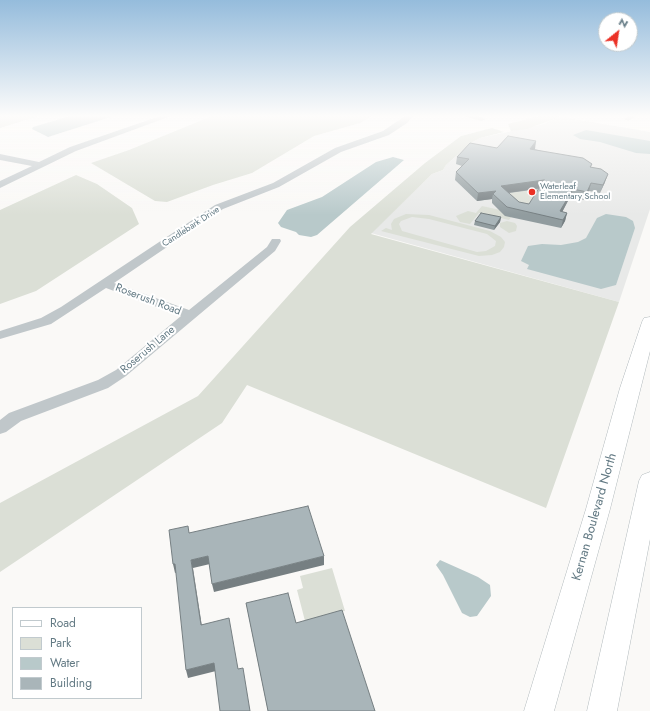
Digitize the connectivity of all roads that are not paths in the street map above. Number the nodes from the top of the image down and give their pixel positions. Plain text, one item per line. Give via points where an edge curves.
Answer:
1 (74, 149) edge
2 (340, 149) edge
3 (0, 157) edge
4 (40, 165) junction
5 (0, 185) edge
6 (276, 241) dead end
7 (106, 284) junction
8 (190, 315) junction
9 (650, 322) edge
10 (0, 335) edge
11 (644, 362) edge
12 (0, 428) edge
13 (650, 481) edge
14 (539, 711) edge
15 (602, 711) edge

1 - 4 street
2 - 7 street, Candlebark Drive via 276,185 219,207
3 - 4 street
4 - 5 street
6 - 8 street, Roserush Lane via 271,249
7 - 8 street, Roserush Road
7 - 10 street, Candlebark Drive via 46,321
8 - 12 street, Roserush Lane via 121,373 103,384 15,417
9 - 11 main road, Kernan Boulevard North
11 - 14 main road, Kernan Boulevard North
13 - 15 main road

